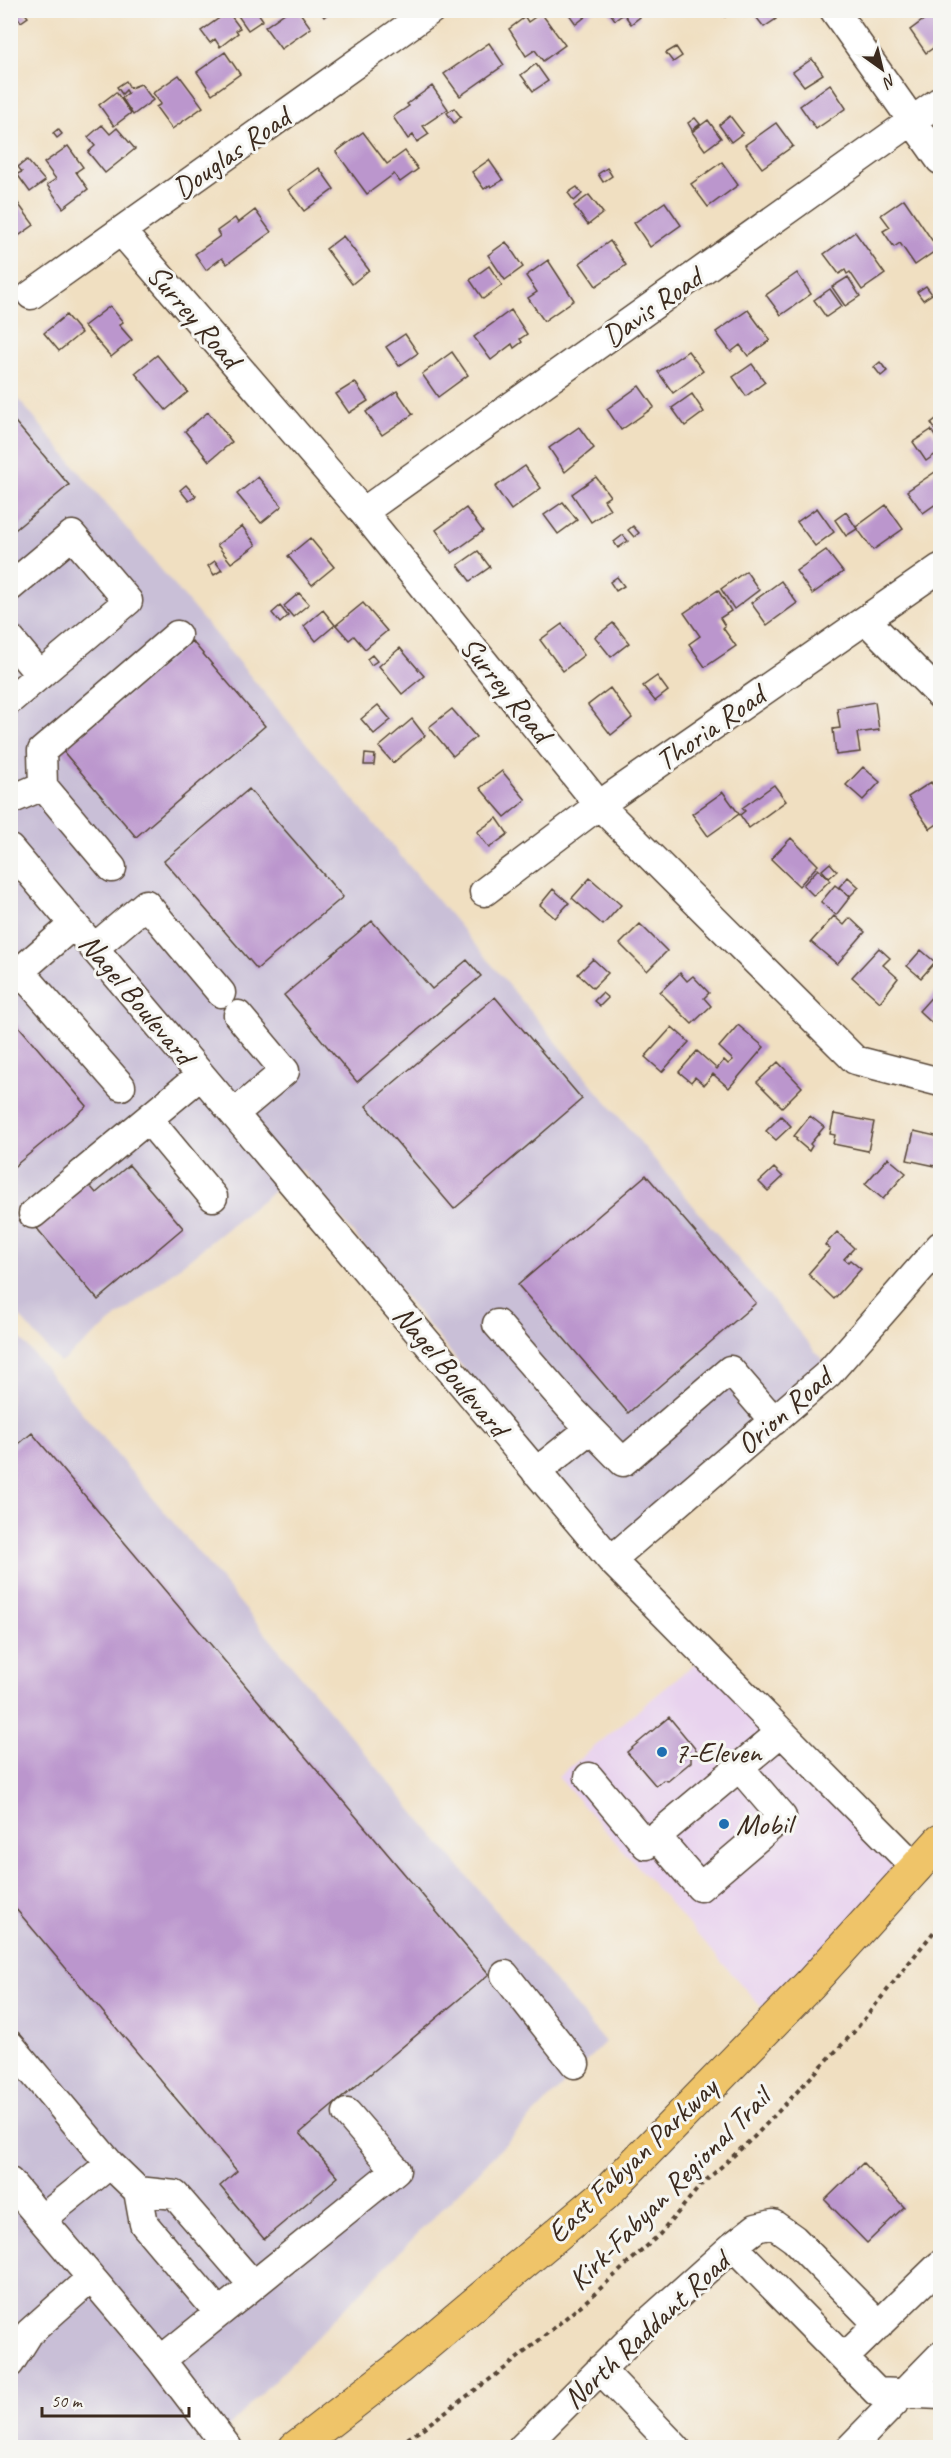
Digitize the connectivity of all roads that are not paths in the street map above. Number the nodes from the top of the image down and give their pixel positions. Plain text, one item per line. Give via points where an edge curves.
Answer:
1 (431, 10) edge
2 (834, 10) edge
3 (940, 101) edge
4 (913, 121) junction
5 (940, 160) edge
6 (121, 231) junction
7 (31, 295) dead end
8 (363, 512) junction
9 (940, 568) edge
10 (10, 587) edge
11 (866, 620) junction
12 (177, 635) dead end
13 (10, 639) edge
14 (40, 675) junction
15 (940, 695) edge
16 (10, 700) edge
17 (43, 786) junction
18 (10, 800) edge
19 (599, 805) junction
20 (10, 849) edge
21 (112, 868) dead end
22 (483, 892) dead end
23 (74, 924) junction
24 (94, 948) junction
25 (201, 1075) junction
26 (940, 1082) edge
27 (121, 1086) dead end
28 (234, 1114) junction
29 (148, 1119) junction
30 (213, 1197) dead end
31 (33, 1214) dead end
32 (940, 1246) edge
33 (497, 1323) dead end
34 (774, 1421) junction
35 (590, 1429) junction
36 (536, 1472) junction
37 (611, 1560) junction
38 (780, 1733) junction
39 (739, 1767) junction
40 (589, 1777) dead end
41 (656, 1836) junction
42 (940, 1841) edge
43 (917, 1869) junction
44 (505, 1975) dead end
45 (10, 2045) edge
46 (575, 2064) dead end
47 (347, 2113) dead end
48 (110, 2164) junction
49 (10, 2182) edge
50 (138, 2191) junction
51 (42, 2219) junction
52 (733, 2246) junction
53 (940, 2265) edge
54 (91, 2278) junction
55 (253, 2285) junction
56 (219, 2313) junction
57 (879, 2325) junction
58 (20, 2337) edge
59 (940, 2356) edge
60 (844, 2358) junction
61 (161, 2360) junction
62 (10, 2363) edge
63 (600, 2369) junction
64 (903, 2393) junction
65 (940, 2395) edge
66 (228, 2448) edge
67 (295, 2448) edge
68 (522, 2448) edge
69 (676, 2448) edge
70 (850, 2448) edge

1 - 6 street, Douglas Road
2 - 4 street
3 - 4 street, Davis Road
4 - 5 street
4 - 8 street, Davis Road
6 - 7 street, Douglas Road
6 - 8 street, Surrey Road
8 - 19 street, Surrey Road
9 - 11 street, Thoria Road
10 - 14 street via 72,536 128,601
11 - 15 street
11 - 19 street, Thoria Road
12 - 17 street via 42,750
13 - 14 street
14 - 16 street
17 - 18 street
17 - 21 street
19 - 22 street, Thoria Road
19 - 26 street, Surrey Road via 855,1060
20 - 23 street, Nagel Boulevard
23 - 24 street, Nagel Boulevard
23 - 27 street via 20,970
24 - 25 street, Nagel Boulevard
24 - 28 street via 146,904 285,1071
25 - 28 street, Nagel Boulevard
25 - 29 street
28 - 36 street, Nagel Boulevard
29 - 30 street
29 - 31 street
32 - 34 street, Orion Road via 828,1374
33 - 35 street
34 - 35 street via 730,1370 623,1461
34 - 37 street, Orion Road
35 - 36 street
36 - 37 street, Nagel Boulevard
37 - 38 street, Nagel Boulevard
38 - 39 street
38 - 43 street, Nagel Boulevard
39 - 41 street
39 - 41 street via 782,1817 700,1887
40 - 41 street via 646,1845
42 - 43 main road, East Fabyan Parkway
43 - 67 main road, East Fabyan Parkway via 604,2195 397,2369
44 - 46 street
45 - 48 street
47 - 55 street via 396,2170
48 - 50 street
48 - 51 street
49 - 51 street
50 - 55 street via 175,2195
50 - 56 street via 144,2224
51 - 54 street
52 - 57 street via 756,2228 773,2224 794,2239
52 - 60 street, North Raddant Road
52 - 63 street, North Raddant Road
53 - 57 street
54 - 58 street
54 - 61 street
55 - 56 street
56 - 61 street
57 - 60 street
58 - 62 street
59 - 64 street
60 - 64 street, North Raddant Road via 877,2392
61 - 66 street
63 - 68 street, North Raddant Road
63 - 69 street
64 - 65 street, North Raddant Road
64 - 70 street

